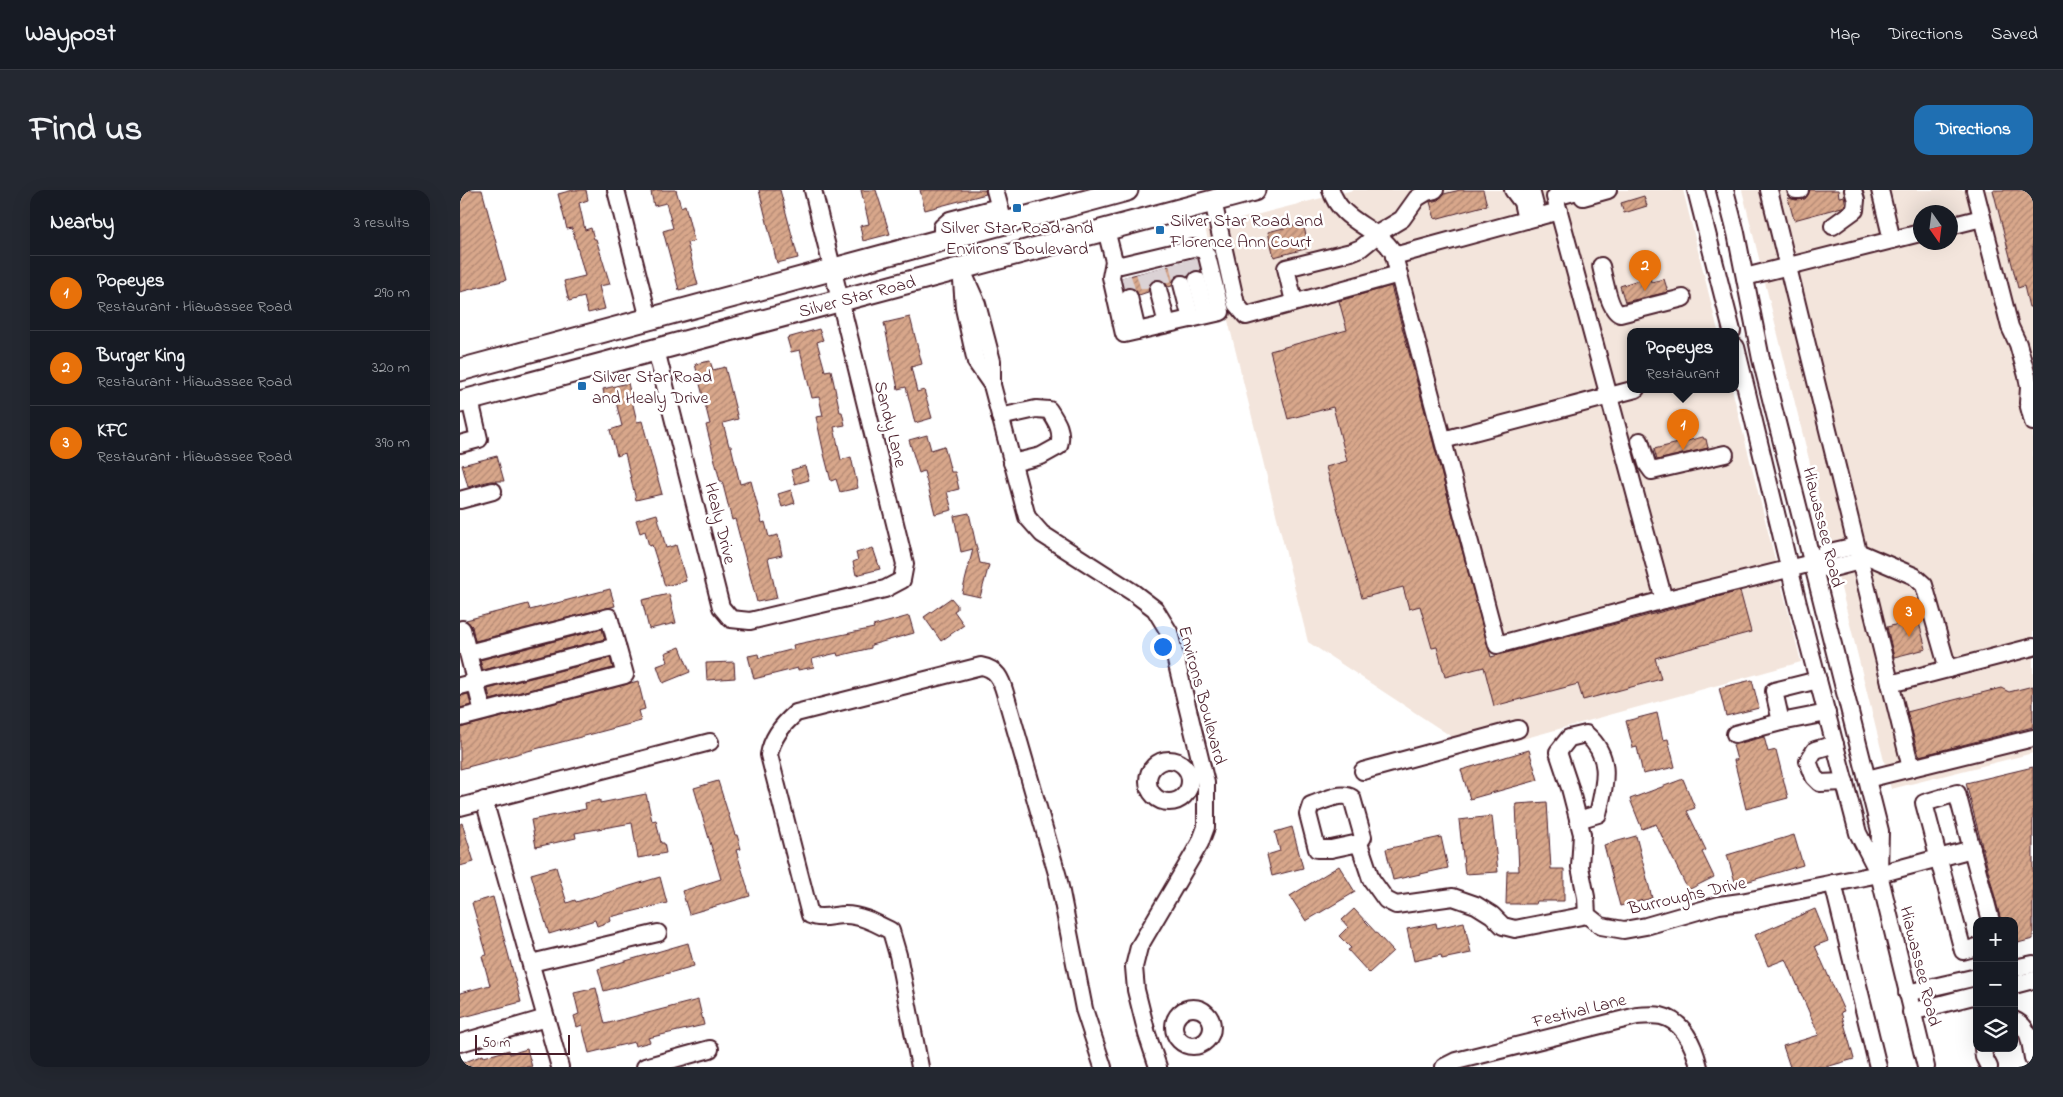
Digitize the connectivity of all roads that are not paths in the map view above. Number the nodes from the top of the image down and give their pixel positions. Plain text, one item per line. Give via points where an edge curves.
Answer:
1 (616, 190) edge
2 (813, 190) edge
3 (995, 190) edge
4 (1123, 190) edge
5 (1254, 190) edge
6 (1331, 190) edge
7 (1435, 190) edge
8 (1513, 190) edge
9 (1531, 190) edge
10 (1608, 190) edge
11 (1696, 190) edge
12 (1725, 190) edge
13 (1769, 190) edge
14 (1853, 190) edge
15 (1880, 190) edge
16 (1974, 190) edge
17 (1095, 194) edge
18 (1217, 196) edge
19 (1559, 211) junction
20 (1001, 215) junction
21 (1532, 218) junction
22 (1982, 218) junction
23 (1958, 224) edge
24 (1832, 226) dead end
25 (1106, 230) junction
26 (1913, 235) edge
27 (1376, 236) junction
28 (1892, 240) junction
29 (1394, 256) junction
30 (1601, 266) dead end
31 (1787, 266) junction
32 (961, 268) junction
33 (1120, 268) junction
34 (833, 269) junction
35 (1400, 274) junction
36 (1745, 277) junction
37 (1174, 286) junction
38 (1129, 297) tunnel mouth
39 (1683, 298) dead end
40 (841, 301) junction
41 (1294, 302) junction
42 (649, 319) junction
43 (1183, 321) junction
44 (1731, 328) edge
45 (1137, 331) junction
46 (656, 350) junction
47 (1739, 365) edge
48 (460, 370) edge
49 (1627, 391) edge
50 (1608, 396) junction
51 (466, 410) edge
52 (1000, 416) junction
53 (2033, 422) edge
54 (1443, 440) junction
55 (1640, 441) dead end
56 (460, 444) edge
57 (1726, 454) dead end
58 (1012, 463) junction
59 (493, 491) dead end
60 (460, 500) edge
61 (1858, 553) junction
62 (1812, 563) junction
63 (1790, 568) junction
64 (1664, 600) junction
65 (815, 605) joint
66 (462, 629) dead end
67 (617, 646) junction
68 (2033, 647) edge
69 (468, 653) junction
70 (1948, 669) junction
71 (1818, 680) junction
72 (468, 684) edge
73 (1890, 684) junction
74 (484, 712) junction
75 (1827, 712) junction
76 (460, 718) edge
77 (1781, 722) junction
78 (1518, 729) dead end
79 (1735, 734) dead end
80 (2033, 738) edge
81 (710, 742) dead end
82 (1835, 744) junction
83 (1911, 768) junction
84 (1363, 771) dead end
85 (1867, 779) junction
86 (1844, 782) junction
87 (484, 800) junction
88 (460, 807) edge
89 (1578, 820) junction
90 (1359, 843) dead end
91 (1972, 849) junction
92 (1938, 858) junction
93 (1879, 874) junction
94 (1833, 883) junction
95 (1587, 915) junction
96 (1990, 917) edge
97 (658, 932) dead end
98 (1973, 948) edge
99 (531, 963) junction
100 (2033, 964) edge
101 (2018, 967) edge
102 (1973, 978) edge
103 (2033, 980) edge
104 (2018, 983) edge
105 (1907, 993) junction
106 (1973, 995) edge
107 (1912, 1012) junction
108 (546, 1018) junction
109 (2018, 1022) edge
110 (1174, 1032) dead end
111 (1149, 1039) junction
112 (460, 1042) edge
113 (710, 1049) dead end
114 (1983, 1052) edge
115 (2033, 1058) edge
116 (560, 1067) edge
117 (645, 1067) edge
118 (920, 1067) edge
119 (1102, 1067) edge
120 (1158, 1067) edge
121 (1444, 1067) edge
122 (1699, 1067) edge
123 (1878, 1067) edge
124 (1926, 1067) edge
125 (1989, 1067) edge

1 - 42 street
2 - 34 street, Sandy Lane
3 - 20 street
4 - 17 main road, Silver Star Road
5 - 18 main road, Silver Star Road
6 - 27 street via 1344,212
7 - 27 street via 1417,198 1402,219
8 - 21 street
9 - 21 street
10 - 19 street via 1583,196 1581,190 1555,197
11 - 44 street
12 - 36 street, Hiawassee Road
13 - 31 street
14 - 24 street via 1855,210
15 - 28 street
16 - 22 street
17 - 20 main road, Silver Star Road
18 - 25 main road, Silver Star Road
18 - 41 street via 1236,304 1246,316
19 - 21 street
19 - 50 street
20 - 34 main road, Silver Star Road via 942,240
21 - 29 street
22 - 23 street
22 - 53 street via 2010,327 2027,376
25 - 32 main road, Silver Star Road
25 - 33 street
26 - 28 street
27 - 29 street
27 - 41 street via 1357,250 1286,268
28 - 31 street
29 - 35 street
30 - 39 street via 1617,313
31 - 36 street
31 - 61 street
32 - 40 main road, Silver Star Road
32 - 52 street, Environs Boulevard via 964,308 976,362 992,385
33 - 43 street via 1167,260 1194,248 1204,250 1221,312
33 - 45 street via 1110,277 1124,334
34 - 40 street, Sandy Lane
34 - 42 main road, Silver Star Road
35 - 41 street
35 - 54 street
36 - 62 street, Hiawassee Road via 1761,359
37 - 43 street
37 - 43 street
37 - 43 street
38 - 45 street
40 - 46 main road, Silver Star Road
40 - 65 street, Sandy Lane via 905,564 902,580 885,589
42 - 48 main road, Silver Star Road
43 - 45 street
46 - 51 main road, Silver Star Road
46 - 65 street, Healy Drive via 722,607 731,619 750,621
47 - 63 street, Hiawassee Road
49 - 50 street
50 - 54 street
50 - 64 street
51 - 56 street via 479,439
52 - 58 street, Environs Boulevard
52 - 58 street via 1048,410 1059,425 1059,446 1041,456
54 - 64 street via 1497,645
55 - 57 street via 1648,467 1654,471
58 - 111 street, Environs Boulevard via 1027,517 1042,534 1155,609 1168,632 1196,772 1206,783 1206,827 1200,843 1138,946 1134,967 1136,990
59 - 60 street
61 - 62 street via 1829,568
61 - 70 street via 1914,576 1924,585
61 - 73 street
62 - 63 street
62 - 85 street, Hiawassee Road
63 - 64 street
63 - 71 street, Hiawassee Road
66 - 69 street
67 - 69 street via 609,617
67 - 72 street
67 - 74 street via 625,675
68 - 70 street
69 - 72 street
70 - 73 street
71 - 75 street, Hiawassee Road
71 - 77 street via 1774,691
72 - 74 street
73 - 83 street
74 - 76 street
75 - 77 street
75 - 82 street, Hiawassee Road
77 - 79 street
78 - 84 street
80 - 83 street
81 - 87 street
82 - 86 street, Hiawassee Road
82 - 86 street via 1814,750 1808,761 1820,783
83 - 85 street
85 - 93 street, Hiawassee Road via 1880,831
86 - 93 street, Hiawassee Road via 1858,833
87 - 88 street
87 - 99 street
89 - 89 street via 1558,752 1569,738 1586,734 1596,742 1605,763 1605,783 1598,814
89 - 95 street via 1582,834 1580,868
90 - 95 street via 1371,879 1386,900 1396,905 1453,897 1476,905 1503,926 1515,929
91 - 92 street, Burroughs Drive
91 - 92 street via 1957,793 1924,802
91 - 96 street
92 - 93 street, Burroughs Drive
92 - 98 street via 1962,951
93 - 94 street, Burroughs Drive
93 - 105 street, Hiawassee Road
94 - 95 street, Burroughs Drive via 1719,904 1624,930 1601,926
94 - 123 street
97 - 99 street
99 - 108 street
100 - 101 street
102 - 105 street
103 - 104 street
105 - 107 street, Hiawassee Road
106 - 107 street
107 - 124 street, Hiawassee Road
108 - 112 street
108 - 116 street
109 - 115 street via 2029,1034
110 - 111 street
111 - 120 street, Environs Boulevard
113 - 117 street
114 - 125 street
118 - 119 street via 891,932 872,921 847,915 816,918 810,915 769,755 770,746 782,724 796,713 981,666 989,667 999,675 1006,693 1058,877 1084,1009
121 - 122 street, Festival Lane via 1637,1016 1660,1016 1673,1021 1694,1048

